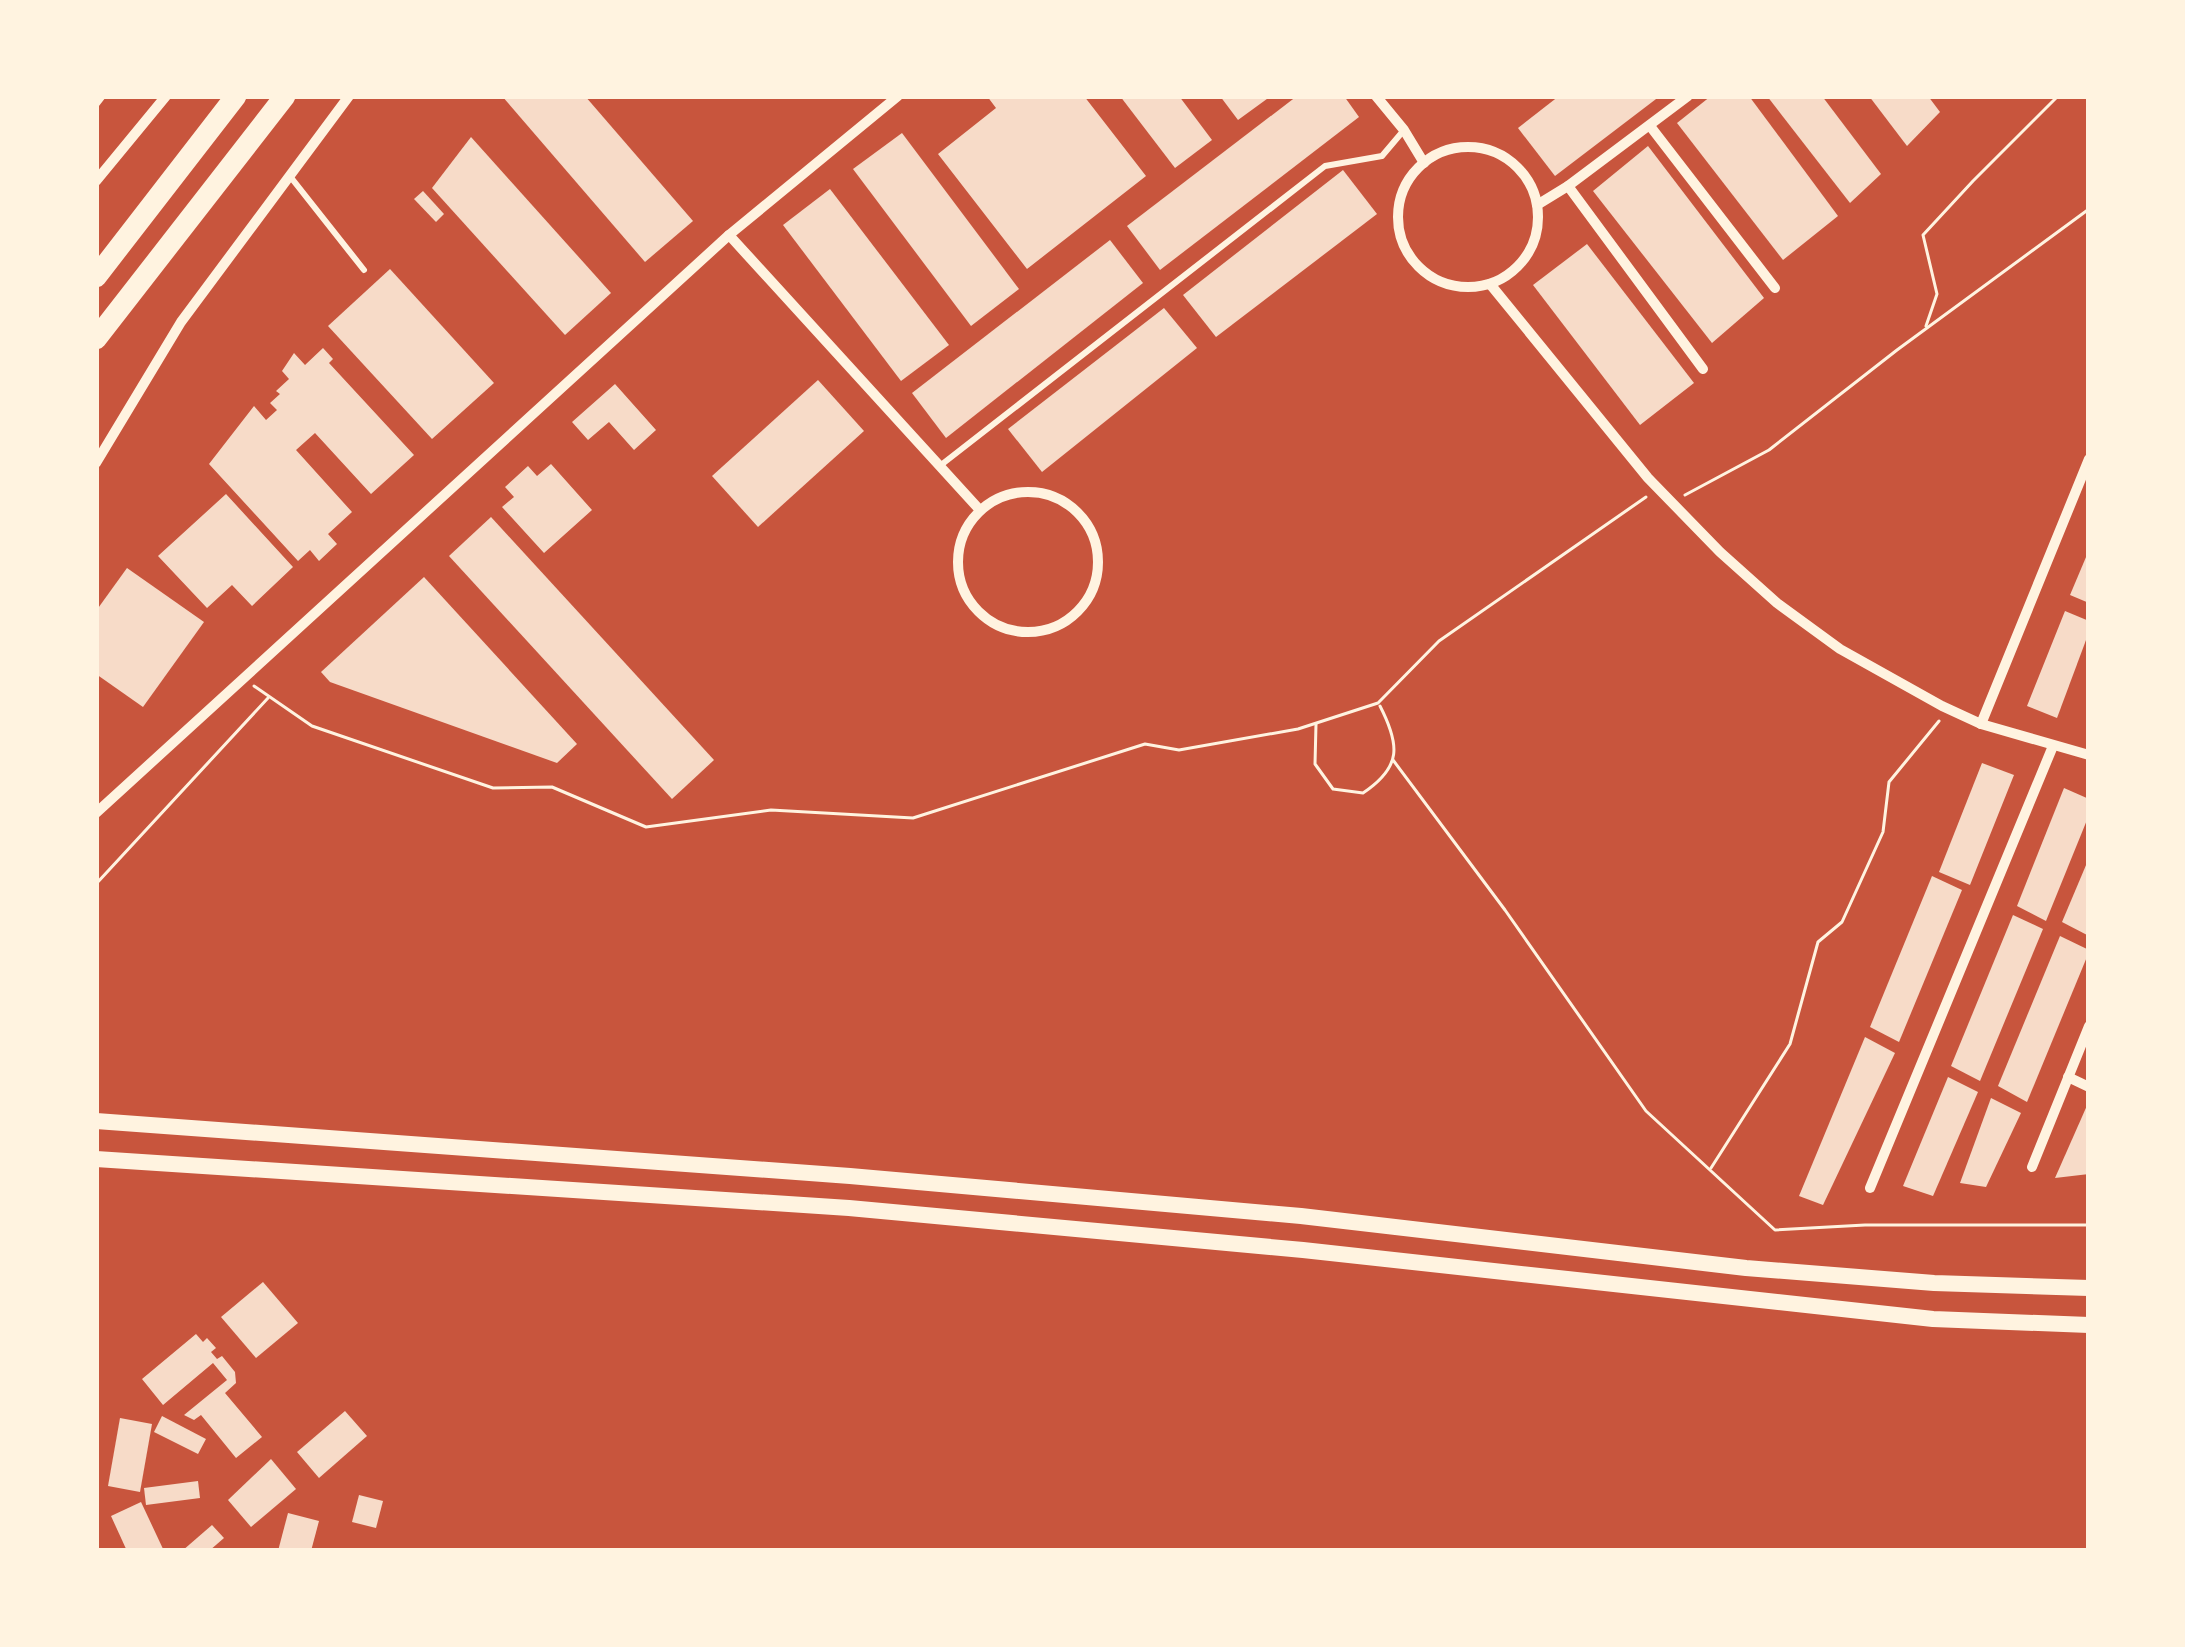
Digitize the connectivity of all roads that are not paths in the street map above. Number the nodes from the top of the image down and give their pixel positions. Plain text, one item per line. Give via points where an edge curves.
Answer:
1 (103, 96) edge
2 (166, 96) edge
3 (236, 96) edge
4 (285, 96) edge
5 (349, 96) edge
6 (898, 96) edge
7 (1376, 96) edge
8 (1688, 96) edge
9 (96, 105) edge
10 (1650, 126) junction
11 (1404, 130) junction
12 (1424, 163) junction
13 (289, 176) junction
14 (96, 182) edge
15 (1568, 186) junction
16 (1537, 205) junction
17 (729, 235) junction
18 (364, 270) dead end
19 (96, 277) edge
20 (1490, 284) junction
21 (1775, 288) dead end
22 (96, 340) edge
23 (1702, 369) dead end
24 (2089, 459) edge
25 (96, 463) edge
26 (940, 465) junction
27 (979, 509) junction
28 (1981, 724) junction
29 (2053, 746) junction
30 (2089, 755) edge
31 (96, 813) edge
32 (2089, 1026) edge
33 (2068, 1077) junction
34 (2089, 1087) edge
35 (96, 1121) edge
36 (96, 1159) edge
37 (2032, 1167) dead end
38 (1870, 1188) dead end
39 (2089, 1288) edge
40 (2089, 1325) edge

1 - 9 lane
2 - 14 street
3 - 19 highway
4 - 22 highway
5 - 13 street
6 - 17 street
7 - 11 street
8 - 10 street
10 - 15 street
10 - 21 street
11 - 12 street
11 - 26 lane via 1382,157 1325,166
12 - 16 street via 1441,152 1482,148 1518,168
12 - 20 street via 1400,198 1402,241 1413,260 1448,284
13 - 18 lane
13 - 25 street via 181,322
15 - 16 street
15 - 23 street
16 - 20 street via 1533,244
17 - 26 street
17 - 31 street
20 - 28 street via 1658,489 1720,552 1840,649
24 - 28 street
26 - 27 street
27 - 27 street via 961,535 956,567 965,597 987,620 1017,632 1048,630 1076,615 1094,588 1099,557 1090,526 1068,502 1038,491 1006,493
28 - 29 street
29 - 30 street
29 - 38 street
32 - 33 street
33 - 34 street
33 - 37 street
35 - 39 main road via 1300,1216 1746,1268
36 - 40 main road via 849,1208 1933,1319

